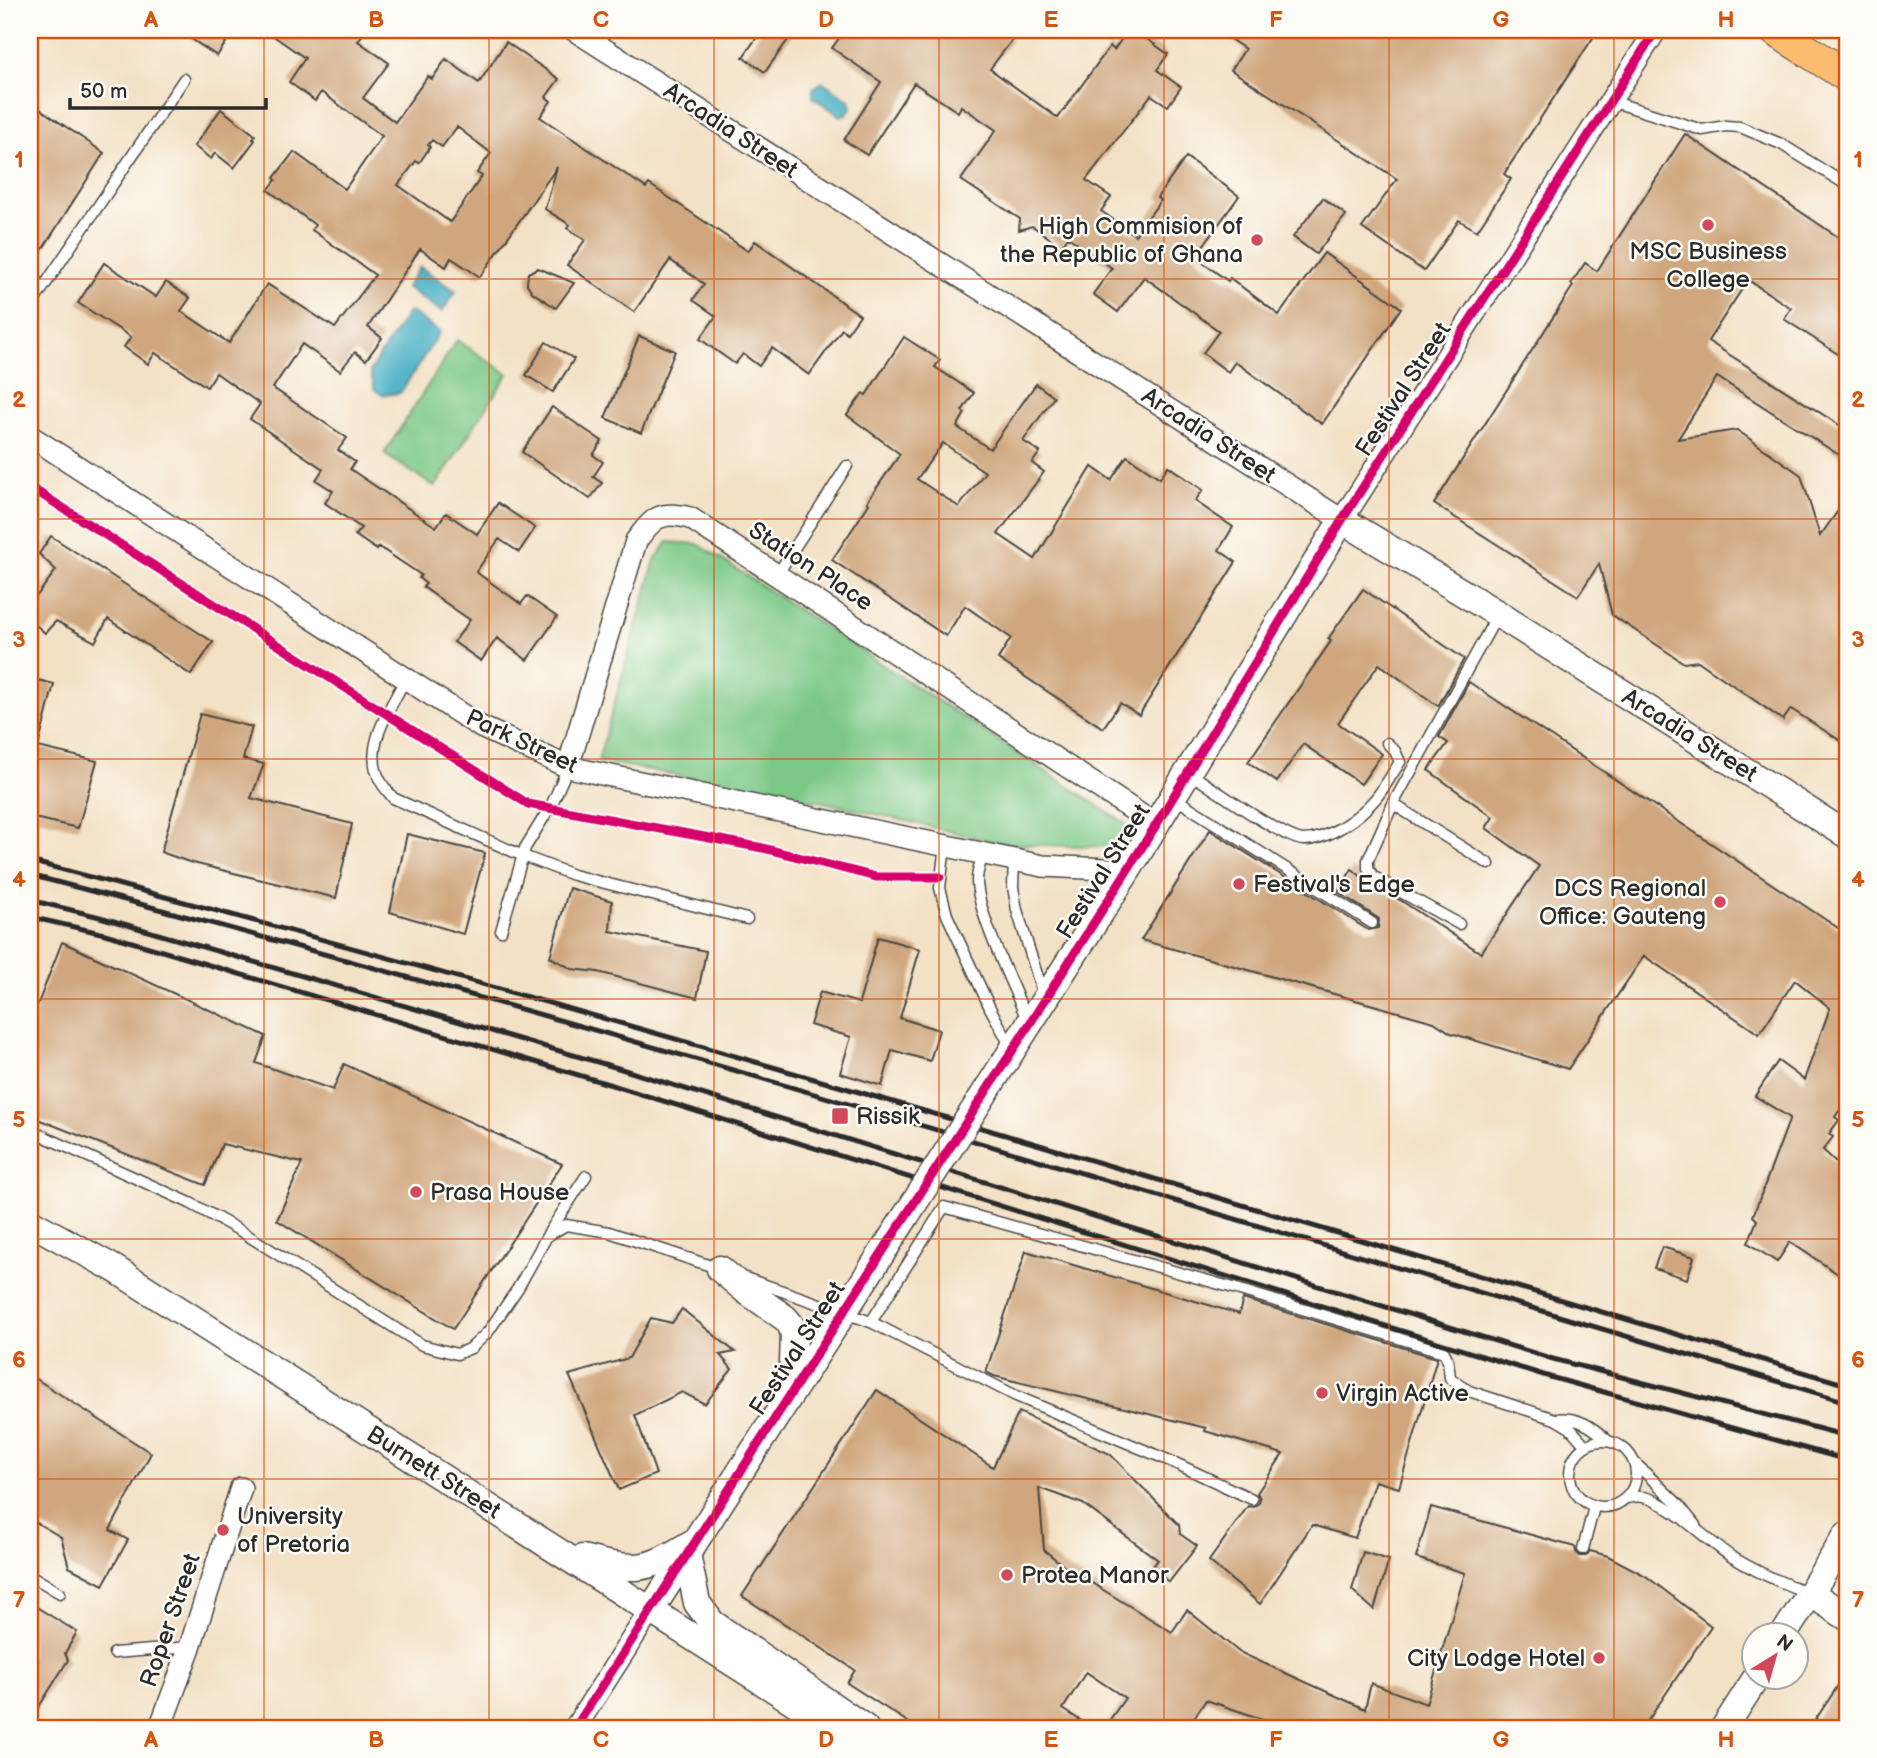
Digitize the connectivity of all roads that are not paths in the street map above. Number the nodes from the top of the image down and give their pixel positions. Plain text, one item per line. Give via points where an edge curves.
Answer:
1 (574, 30) edge
2 (1656, 30) edge
3 (1775, 30) edge
4 (1847, 76) edge
5 (184, 79) dead end
6 (1611, 101) junction
7 (1847, 185) edge
8 (30, 307) edge
9 (30, 436) edge
10 (847, 466) dead end
11 (1342, 520) junction
12 (778, 575) junction
13 (1498, 614) junction
14 (406, 678) junction
15 (1387, 743) dead end
16 (568, 767) junction
17 (1188, 772) junction
18 (1173, 797) junction
19 (1393, 804) junction
20 (1156, 825) junction
21 (1847, 835) edge
22 (945, 845) junction
23 (984, 853) junction
24 (523, 856) junction
25 (1014, 860) junction
26 (1489, 864) dead end
27 (1128, 870) junction
28 (747, 919) dead end
29 (1372, 923) dead end
30 (1459, 924) dead end
31 (501, 931) dead end
32 (1044, 1000) junction
33 (1030, 1024) junction
34 (1009, 1055) junction
35 (30, 1130) edge
36 (586, 1176) dead end
37 (30, 1222) edge
38 (547, 1236) junction
39 (720, 1269) junction
40 (842, 1312) junction
41 (871, 1322) junction
42 (792, 1390) junction
43 (1555, 1419) junction
44 (1608, 1441) junction
45 (1585, 1445) junction
46 (1634, 1462) junction
47 (241, 1488) dead end
48 (1627, 1498) junction
49 (1252, 1499) dead end
50 (1594, 1507) junction
51 (1698, 1530) junction
52 (1847, 1535) edge
53 (691, 1548) junction
54 (1583, 1549) dead end
55 (560, 1552) junction
56 (30, 1575) edge
57 (60, 1593) dead end
58 (1810, 1593) junction
59 (650, 1611) junction
60 (1847, 1617) edge
61 (1792, 1622) edge
62 (190, 1647) junction
63 (114, 1653) dead end
64 (1747, 1692) edge
65 (160, 1728) edge
66 (575, 1728) edge
67 (835, 1728) edge
68 (865, 1728) edge
69 (1724, 1728) edge

1 - 11 street, Arcadia Street
2 - 6 street, Festival Street
3 - 4 main road
5 - 8 lane
6 - 7 lane via 1702,130 1740,127 1782,144
6 - 11 street, Festival Street
9 - 14 street, Park Street
10 - 12 lane
11 - 13 street, Arcadia Street
11 - 17 street, Festival Street
12 - 16 street, Station Place via 690,518 672,513 651,521 636,541
12 - 20 street, Station Place
13 - 19 lane
13 - 21 street, Arcadia Street
14 - 16 street, Park Street via 481,727
14 - 24 lane via 378,738 373,757 379,779 393,798
15 - 17 lane via 1400,762 1375,799 1347,823 1319,838 1301,840 1280,831
16 - 22 street, Park Street
16 - 24 lane
17 - 18 street, Festival Street
18 - 20 street, Festival Street
18 - 29 lane
19 - 26 lane
19 - 30 lane via 1368,868 1374,877
20 - 27 street, Festival Street
22 - 23 street, Park Street
22 - 34 lane via 940,888 947,915
23 - 25 street, Park Street
23 - 33 lane via 977,877 985,918
24 - 28 lane via 573,875
24 - 31 lane
25 - 27 street, Park Street
25 - 32 lane via 1017,909
27 - 32 street, Festival Street
32 - 33 street, Festival Street
33 - 34 street, Festival Street
34 - 40 street, Festival Street, bridge
35 - 38 lane via 190,1203 422,1345 457,1354 488,1332
36 - 38 lane
37 - 55 street, Burnett Street via 115,1269
38 - 39 lane via 566,1225 609,1232
39 - 40 lane
39 - 42 street via 791,1325
40 - 41 lane
40 - 42 street, Festival Street
41 - 43 lane via 944,1207 1444,1352 1450,1378 1469,1391
41 - 49 lane via 1016,1395
42 - 53 street, Festival Street
43 - 44 lane via 1578,1419
43 - 45 lane
44 - 45 lane
44 - 46 lane via 1619,1444
45 - 50 lane via 1575,1455 1570,1482 1577,1495
46 - 48 lane via 1635,1485
46 - 51 lane
47 - 62 street, Roper Street
48 - 50 lane via 1615,1505
48 - 51 lane via 1656,1502
50 - 54 lane
51 - 58 lane via 1731,1557
52 - 58 street
53 - 55 street via 642,1568
53 - 59 street, Festival Street
53 - 68 street via 697,1603 712,1623
55 - 59 street, Burnett Street
56 - 57 lane
58 - 60 street
58 - 61 street
59 - 66 street, Festival Street
59 - 67 street, Burnett Street
62 - 63 lane
62 - 65 street, Roper Street
64 - 69 street

